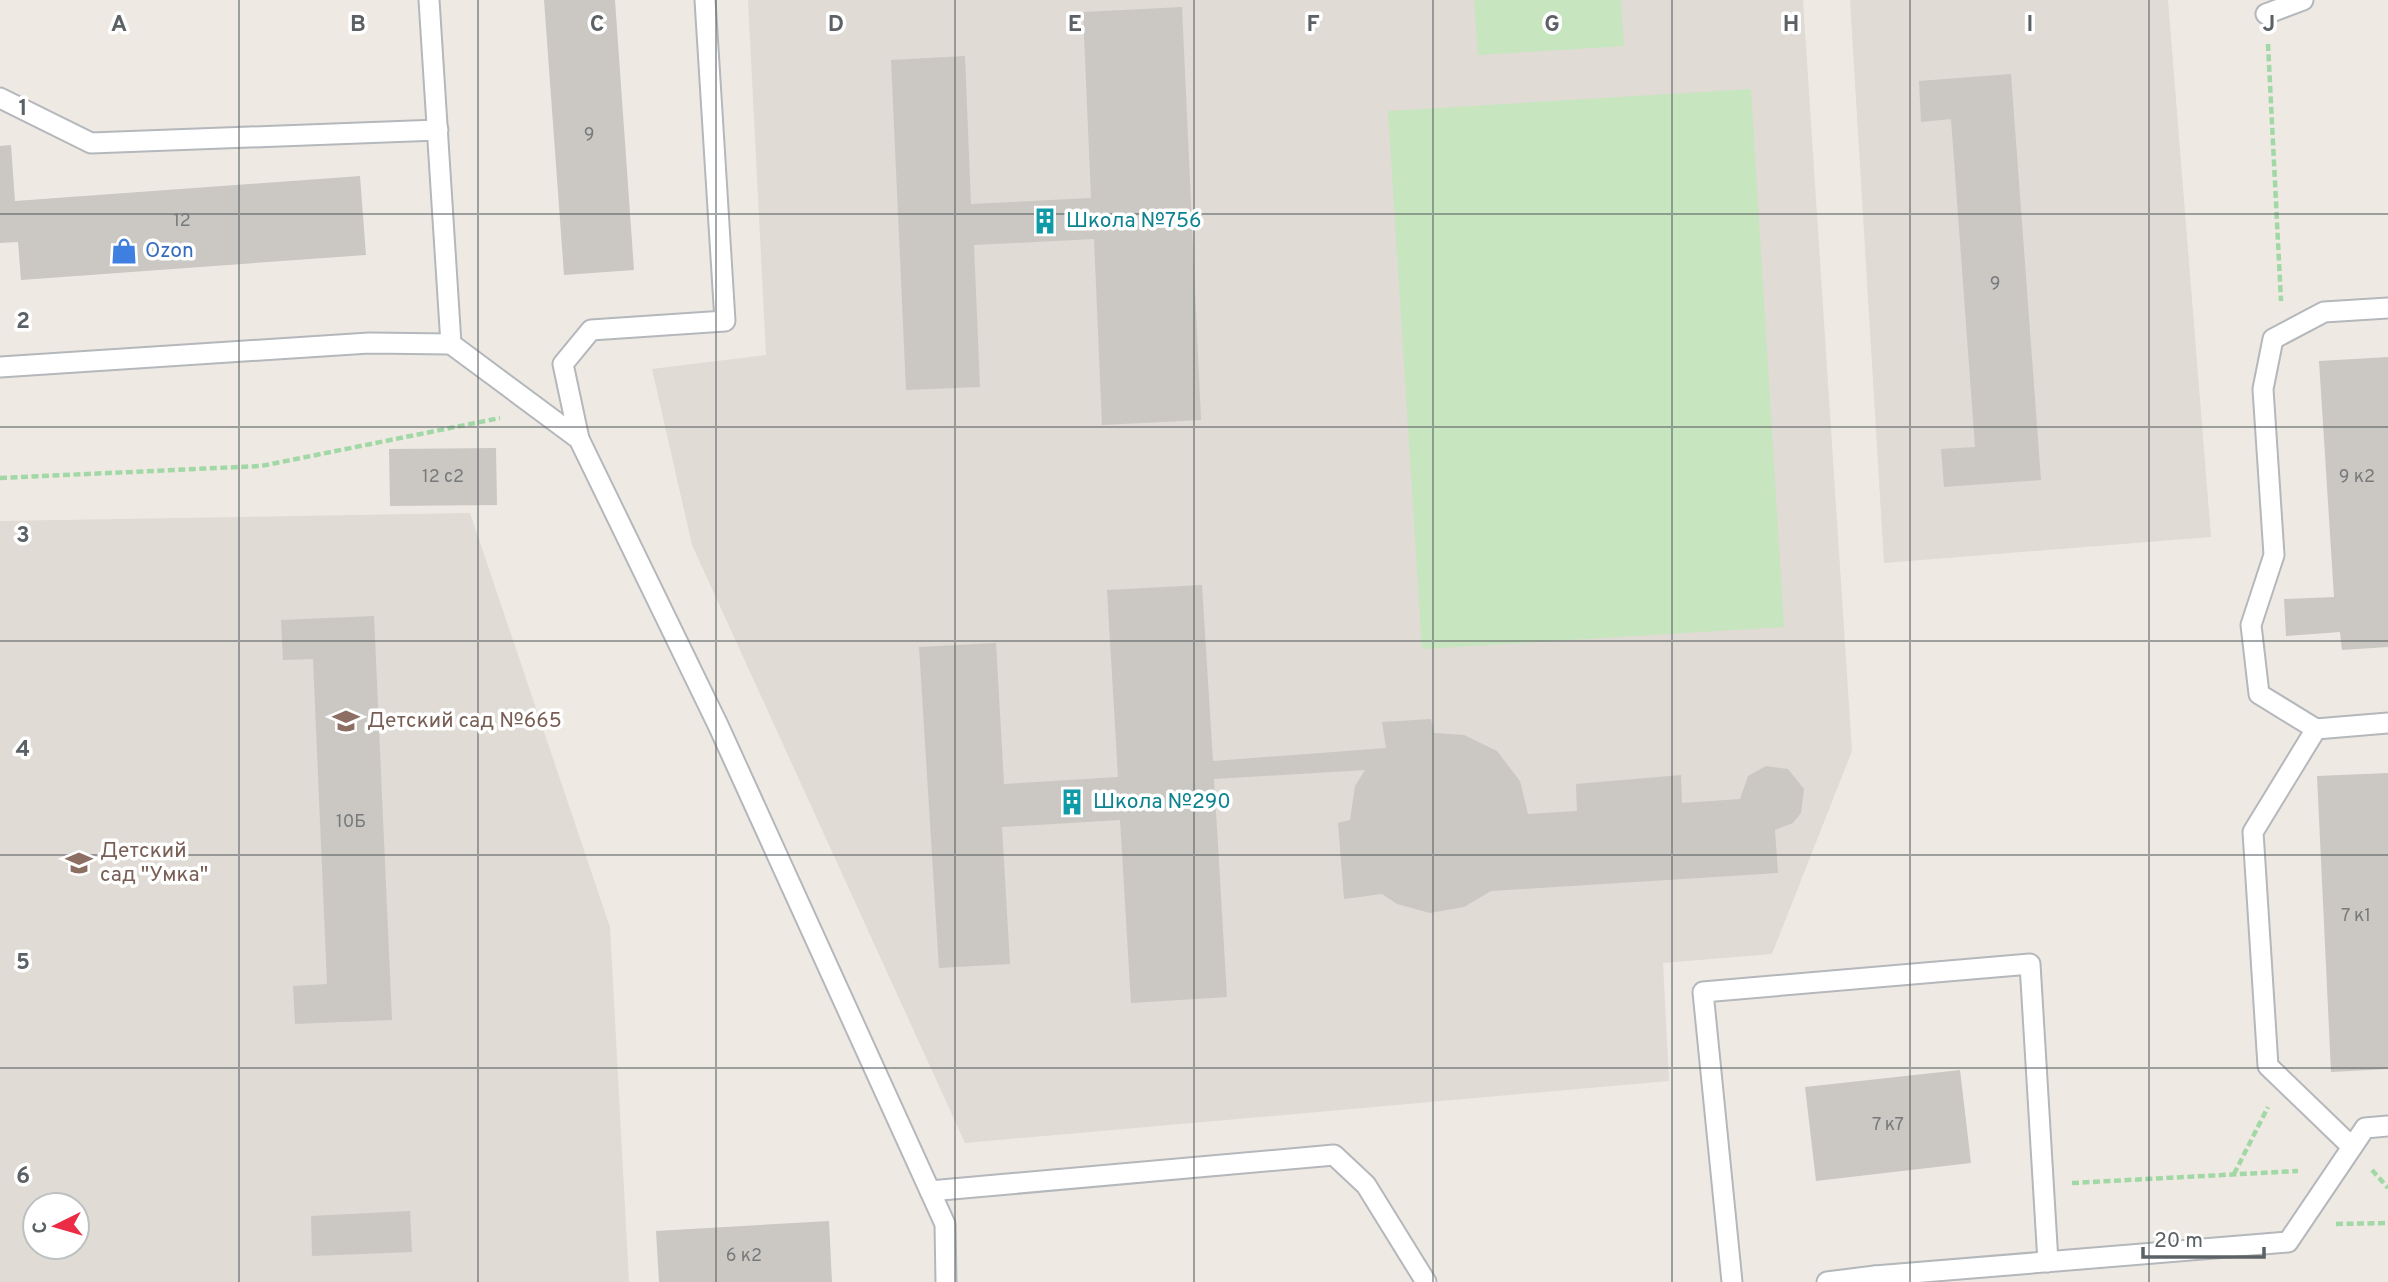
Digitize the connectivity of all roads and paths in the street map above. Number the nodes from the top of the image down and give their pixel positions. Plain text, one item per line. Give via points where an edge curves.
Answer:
1 (429, 0) edge
2 (705, 0) edge
3 (2303, 0) edge
4 (2266, 14) joint
5 (0, 98) edge
6 (438, 130) junction
7 (2388, 309) edge
8 (2283, 334) junction
9 (451, 344) junction
10 (0, 367) edge
11 (539, 409) junction
12 (579, 439) junction
13 (0, 478) edge
14 (2388, 723) edge
15 (2316, 729) junction
16 (2282, 1080) junction
17 (2388, 1126) edge
18 (2352, 1147) junction
19 (2338, 1169) junction
20 (2233, 1174) junction
21 (2044, 1185) junction
22 (930, 1191) junction
23 (2388, 1223) edge
24 (2299, 1226) junction
25 (2048, 1262) junction
26 (1876, 1279) edge
27 (946, 1282) edge
28 (1426, 1282) edge
29 (1732, 1282) edge
30 (1827, 1282) edge

1 - 6 lane
2 - 12 lane via 725,321 591,330 563,364
3 - 4 lane
4 - 8 path
5 - 6 lane via 91,143
6 - 9 lane
7 - 8 lane via 2324,312
8 - 15 lane via 2273,339 2263,389 2274,555 2251,625 2259,694
9 - 10 lane via 369,343
9 - 11 lane
11 - 12 lane
11 - 13 path via 261,466
12 - 22 lane via 718,725
14 - 15 lane
15 - 16 lane via 2253,832 2268,1066
16 - 18 lane
16 - 20 path
17 - 18 lane via 2365,1128
18 - 19 lane
19 - 20 path
19 - 24 lane
20 - 21 path
21 - 25 lane
21 - 29 lane via 2030,964 1703,992
22 - 27 lane via 945,1224
22 - 28 lane via 1334,1154 1366,1185
23 - 24 path
24 - 25 lane via 2288,1242
25 - 26 lane
26 - 30 lane

